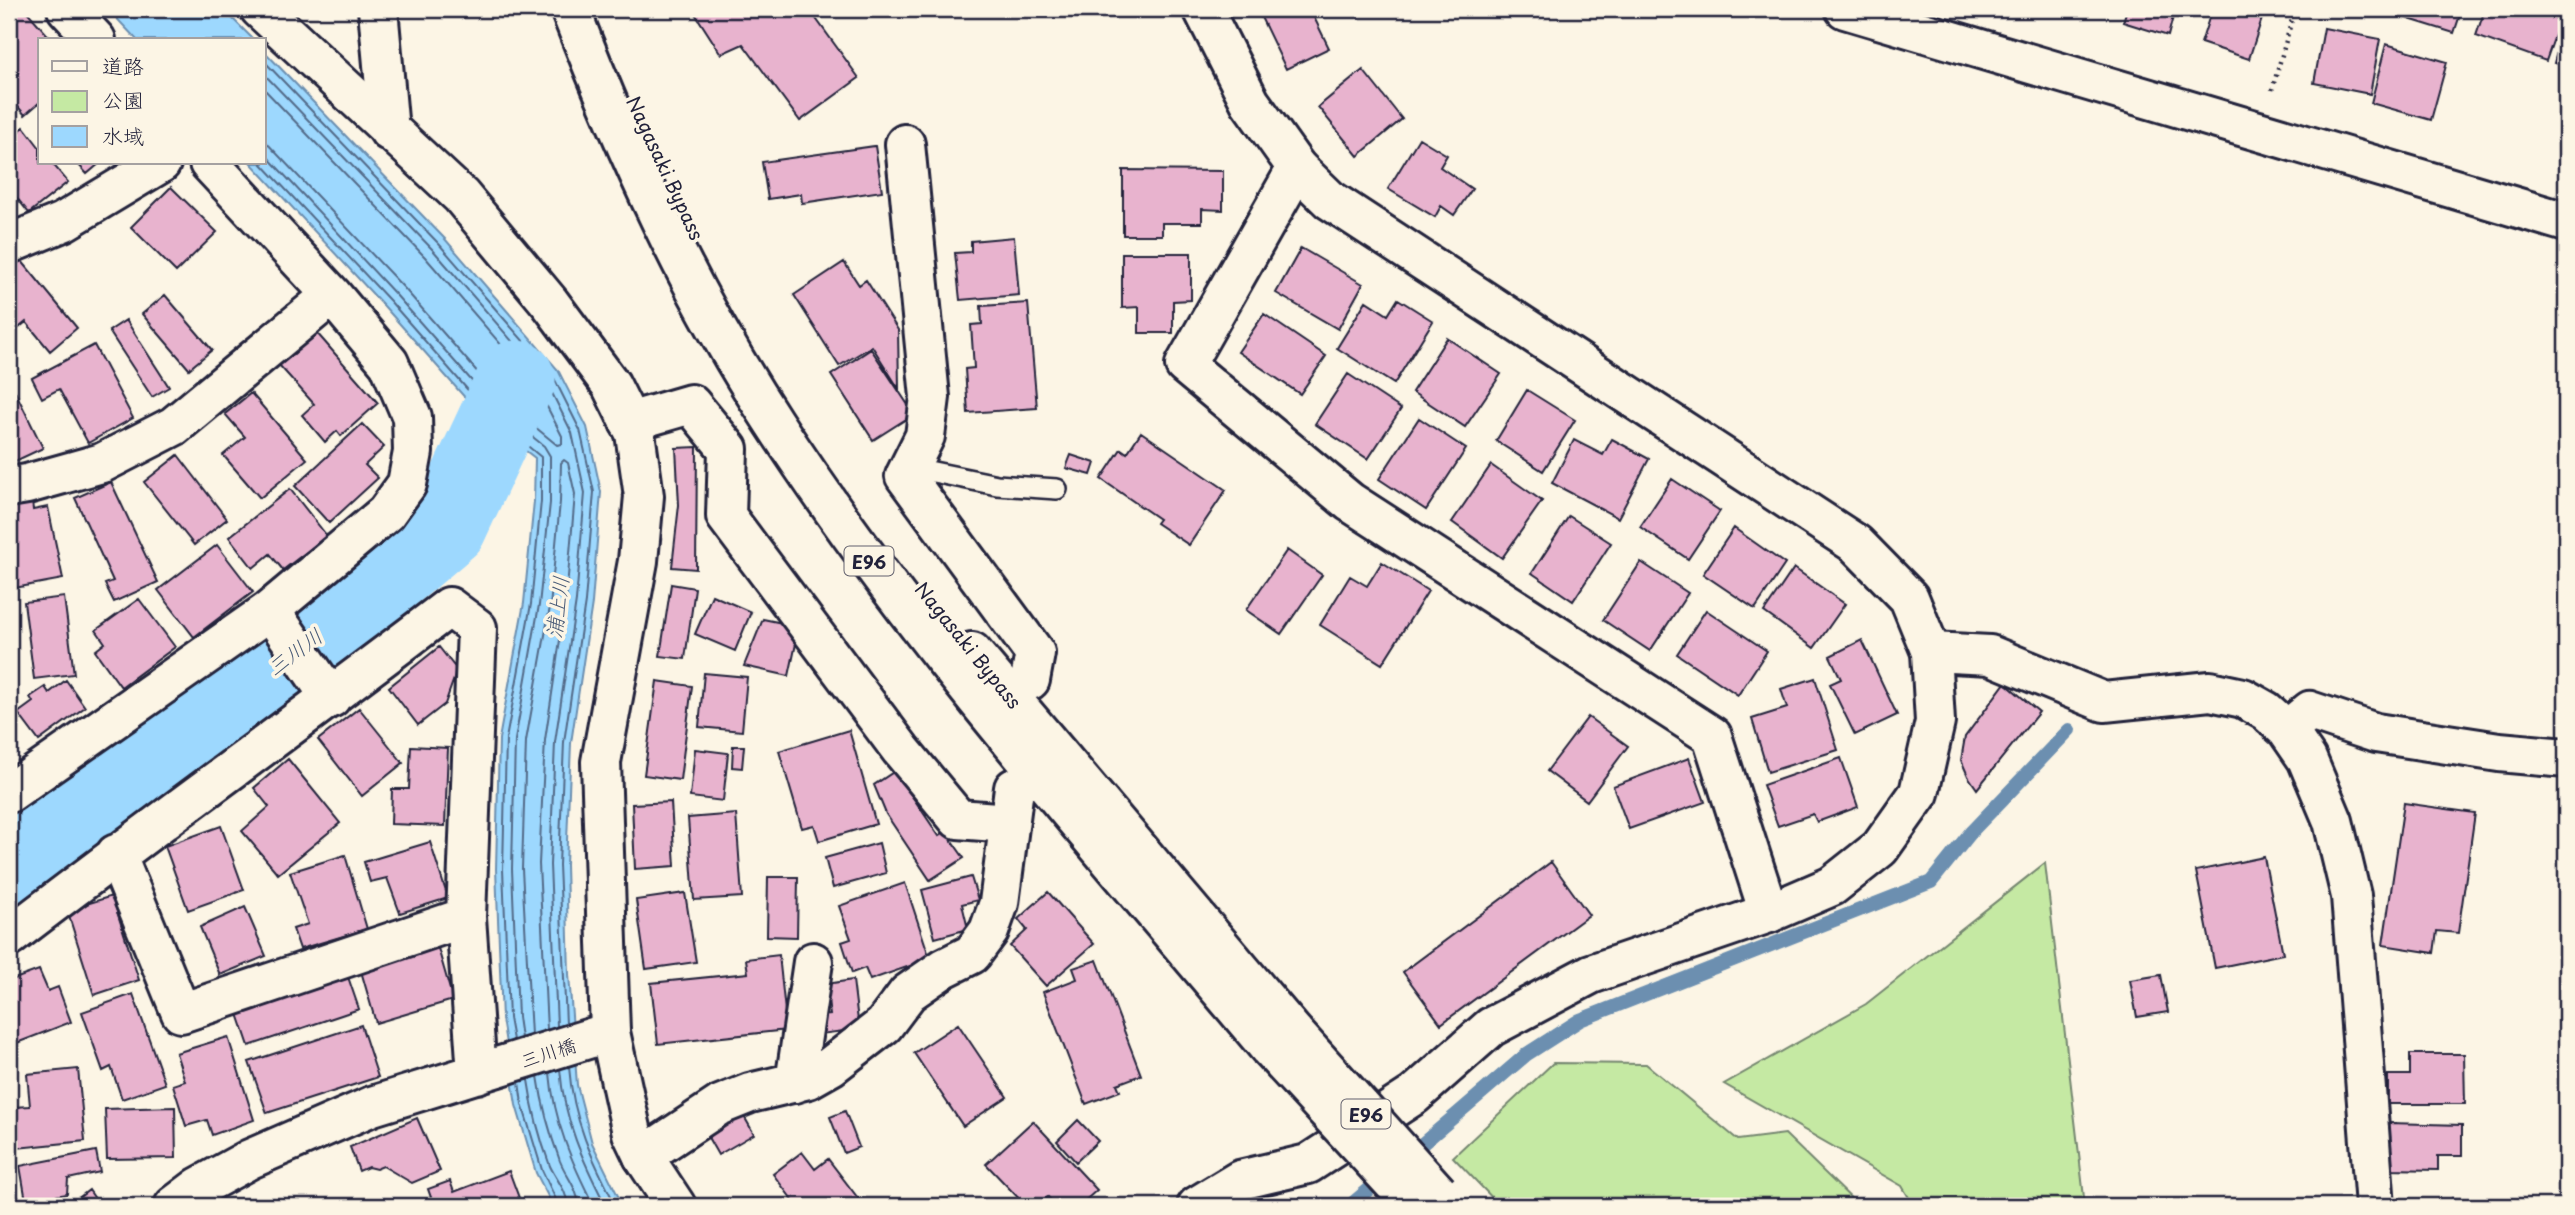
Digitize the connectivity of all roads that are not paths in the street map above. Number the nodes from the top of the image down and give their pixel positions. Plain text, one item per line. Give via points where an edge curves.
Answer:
1 (67, 9) edge
2 (260, 9) edge
3 (378, 9) edge
4 (570, 9) edge
5 (598, 9) edge
6 (1203, 9) edge
7 (1845, 9) edge
8 (94, 38) edge
9 (389, 131) junction
10 (905, 144) dead end
11 (159, 164) edge
12 (210, 164) edge
13 (1297, 168) junction
14 (2566, 222) edge
15 (11, 239) edge
16 (332, 295) junction
17 (629, 422) junction
18 (909, 467) junction
19 (9, 487) edge
20 (1057, 489) dead end
21 (270, 610) junction
22 (1931, 652) junction
23 (1030, 680) dead end
24 (331, 698) junction
25 (2287, 730) junction
26 (2566, 758) edge
27 (9, 793) edge
28 (116, 854) junction
29 (1769, 913) junction
30 (466, 917) junction
31 (9, 937) edge
32 (813, 962) dead end
33 (610, 1032) junction
34 (1282, 1041) junction
35 (481, 1073) junction
36 (795, 1083) junction
37 (643, 1156) junction
38 (1429, 1203) edge
39 (174, 1206) edge
40 (676, 1206) edge
41 (1197, 1206) edge
42 (2375, 1206) edge

1 - 8 main road
2 - 9 main road
3 - 9 main road
4 - 34 main road, Nagasaki Bypass / E96 via 656,208 710,316 772,421 851,537 950,667
5 - 34 main road, Nagasaki Bypass / E96 via 678,197 733,306 790,402 871,523
6 - 13 main road via 1250,102
7 - 14 main road
9 - 17 main road via 461,196 551,303 611,385
10 - 18 main road via 930,397 925,436
11 - 15 main road via 63,222
12 - 16 main road
13 - 22 main road via 1330,200 1856,544 1909,598
13 - 29 main road via 1185,365 1350,502 1712,736
16 - 19 main road via 174,426 102,463
16 - 21 main road via 389,363 412,417 414,452 407,484 386,513
17 - 33 main road via 635,433 644,495 638,561 601,762
17 - 36 main road via 691,404 728,449 726,516 901,750 958,819 1012,806 999,903 989,932 972,954 908,993 884,1025 860,1045
18 - 20 lane via 997,485
18 - 23 main road via 905,476 1035,653
21 - 24 main road
21 - 27 main road
22 - 25 main road via 1990,655 2104,702 2221,693 2243,698
22 - 29 main road via 1935,722 1919,793 1880,848 1832,886
24 - 28 main road
24 - 30 main road via 449,607 477,628
25 - 26 main road via 2310,711 2376,733
25 - 42 main road via 2307,759 2333,821 2351,896
28 - 30 main road via 181,1013
28 - 31 main road
29 - 41 main road via 1591,974 1491,1027 1414,1096 1308,1164 1240,1180
30 - 35 main road
32 - 36 main road
33 - 35 main road, 三川橋
33 - 37 main road via 632,1133
34 - 38 main road, Nagasaki Bypass / E96, bridge
35 - 39 main road, 三川橋 via 372,1106 250,1159
36 - 37 main road via 720,1105
37 - 40 main road

